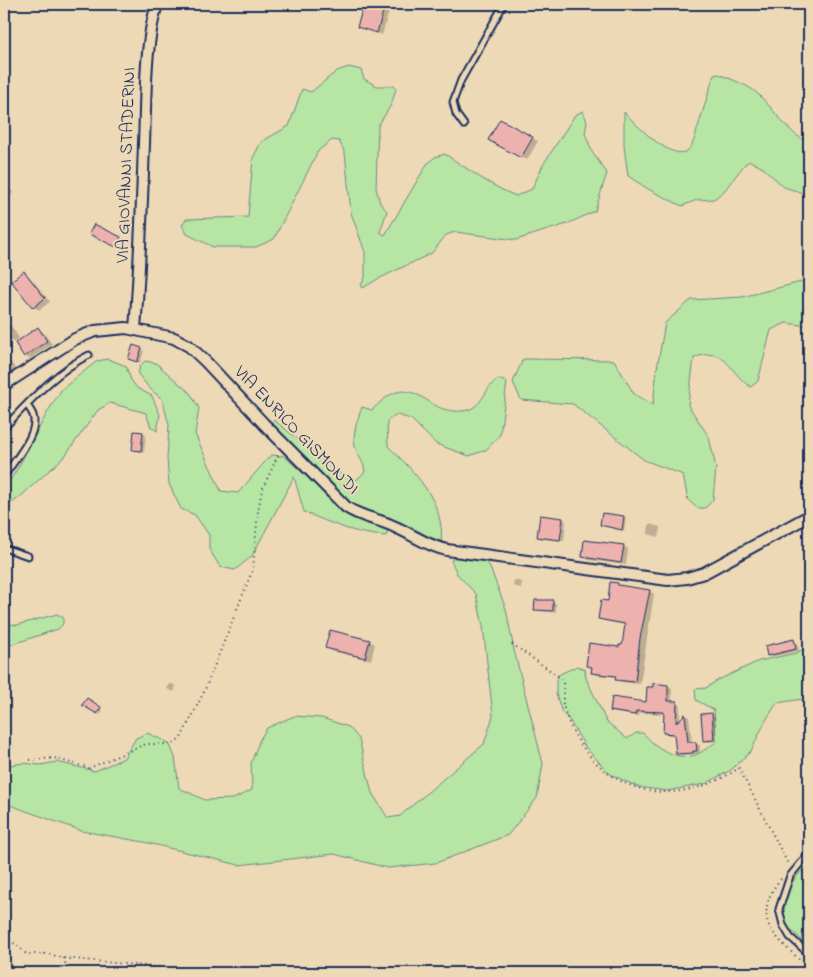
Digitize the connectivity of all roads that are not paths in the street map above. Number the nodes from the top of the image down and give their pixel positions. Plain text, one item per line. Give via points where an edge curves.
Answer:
1 (157, 4) edge
2 (504, 4) edge
3 (464, 125) dead end
4 (135, 329) junction
5 (89, 354) dead end
6 (4, 385) edge
7 (27, 405) junction
8 (4, 428) edge
9 (4, 477) edge
10 (809, 516) edge
11 (4, 548) edge
12 (28, 556) dead end
13 (809, 853) edge
14 (809, 954) edge

1 - 4 street, VIA GIOVANNI STADERINI via 147,74
2 - 3 lane via 461,80 453,102
4 - 6 street, VIA ENRICO GISMONDI via 114,328 75,339
4 - 10 street, VIA ENRICO GISMONDI via 174,338 188,346 348,509 395,527 431,546 678,580 705,572
5 - 7 lane via 51,381
7 - 8 lane
7 - 9 lane via 34,416 31,434
11 - 12 lane
13 - 14 lane via 790,876 780,909 783,925 790,937

